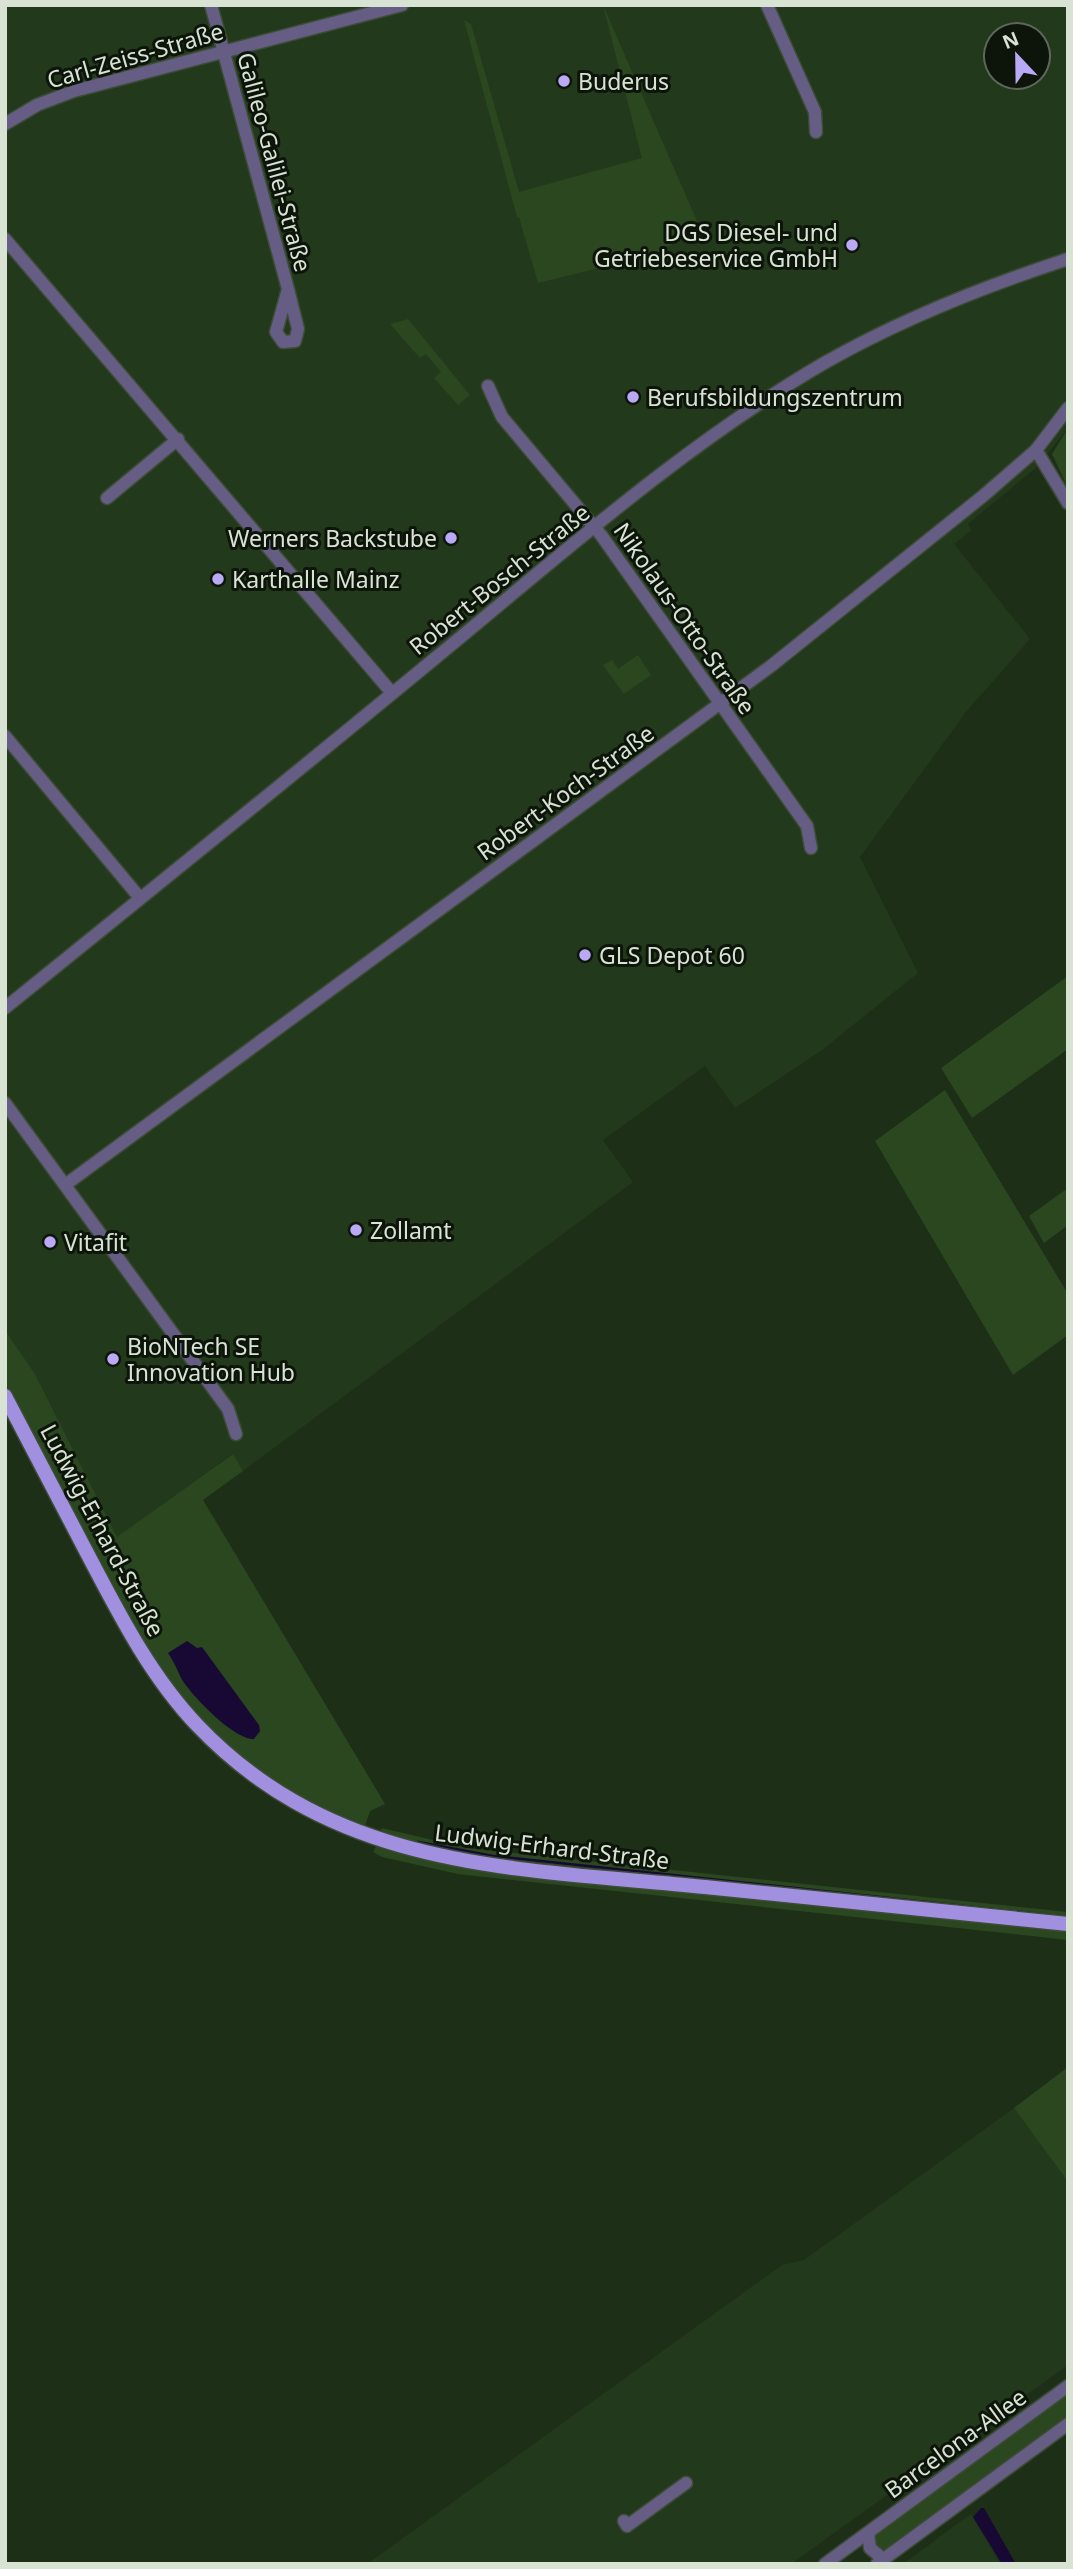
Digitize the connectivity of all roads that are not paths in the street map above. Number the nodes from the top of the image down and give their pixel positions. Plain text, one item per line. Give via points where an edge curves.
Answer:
1 (211, 5) edge
2 (402, 5) edge
3 (767, 5) edge
4 (223, 52) junction
5 (5, 124) edge
6 (816, 132) dead end
7 (5, 239) edge
8 (1068, 259) edge
9 (288, 289) dead end
10 (488, 386) dead end
11 (1068, 408) edge
12 (178, 439) junction
13 (1037, 450) junction
14 (107, 498) dead end
15 (1068, 503) edge
16 (595, 528) junction
17 (393, 693) junction
18 (719, 704) junction
19 (5, 736) edge
20 (811, 848) dead end
21 (140, 898) junction
22 (5, 1008) edge
23 (5, 1103) edge
24 (65, 1185) junction
25 (5, 1396) edge
26 (236, 1434) dead end
27 (1068, 1924) edge
28 (1068, 2386) edge
29 (1068, 2424) edge
30 (686, 2483) dead end
31 (624, 2521) dead end
32 (868, 2533) junction
33 (880, 2561) edge
34 (825, 2564) edge

1 - 4 street, Galileo-Galilei-Straße
2 - 4 street, Carl-Zeiss-Straße
3 - 6 street via 815,113
4 - 5 street, Carl-Zeiss-Straße via 56,96
4 - 9 street, Galileo-Galilei-Straße
7 - 12 street
8 - 16 street, Robert-Bosch-Straße via 960,298 833,358 721,431
10 - 16 street, Nikolaus-Otto-Straße via 502,417
11 - 13 street, Robert-Koch-Straße
12 - 14 street
12 - 17 street
13 - 15 street
13 - 18 street, Robert-Koch-Straße
16 - 17 street, Robert-Bosch-Straße
16 - 18 street, Nikolaus-Otto-Straße
17 - 21 street, Robert-Bosch-Straße
18 - 20 street, Nikolaus-Otto-Straße via 807,826
18 - 24 street, Robert-Koch-Straße
19 - 21 street
21 - 22 street, Robert-Bosch-Straße
23 - 24 street
24 - 26 street via 228,1409
25 - 27 main road, Ludwig-Erhard-Straße via 128,1629 177,1702 247,1770 323,1818 404,1849 503,1867
28 - 32 street, Barcelona-Allee
29 - 33 street
30 - 31 street via 626,2526
32 - 33 street via 870,2548
32 - 34 street, Barcelona-Allee

